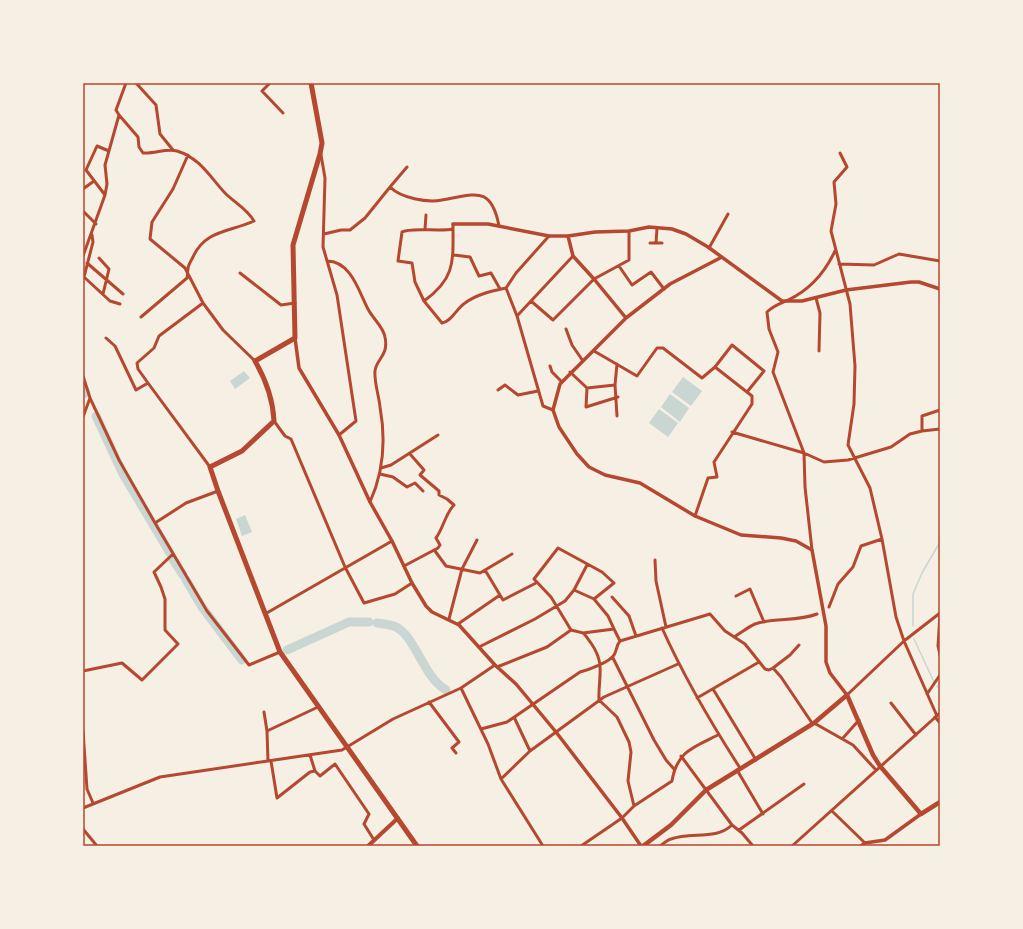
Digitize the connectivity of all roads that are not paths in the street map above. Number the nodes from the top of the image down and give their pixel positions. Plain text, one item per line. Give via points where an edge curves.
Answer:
1 (126, 83) edge
2 (136, 83) edge
3 (270, 83) edge
4 (311, 83) edge
5 (283, 113) dead end
6 (119, 115) junction
7 (173, 150) junction
8 (109, 151) junction
9 (840, 153) dead end
10 (320, 154) junction
11 (188, 155) junction
12 (407, 167) dead end
13 (94, 180) junction
14 (390, 187) junction
15 (83, 190) edge
16 (105, 195) junction
17 (83, 211) edge
18 (426, 214) dead end
19 (728, 214) dead end
20 (96, 224) junction
21 (499, 226) junction
22 (453, 227) junction
23 (656, 228) junction
24 (425, 229) junction
25 (629, 231) junction
26 (324, 234) junction
27 (92, 235) junction
28 (549, 236) junction
29 (568, 236) junction
30 (650, 243) dead end
31 (656, 243) junction
32 (662, 243) dead end
33 (709, 248) junction
34 (835, 251) junction
35 (454, 255) junction
36 (83, 256) edge
37 (573, 256) junction
38 (722, 257) junction
39 (99, 258) dead end
40 (327, 261) junction
41 (940, 261) edge
42 (87, 263) junction
43 (839, 264) junction
44 (619, 266) junction
45 (240, 273) dead end
46 (188, 276) junction
47 (594, 279) junction
48 (108, 281) junction
49 (506, 288) junction
50 (664, 289) junction
51 (940, 289) edge
52 (500, 290) junction
53 (846, 290) junction
54 (103, 294) junction
55 (123, 294) dead end
56 (816, 298) junction
57 (424, 301) junction
58 (531, 301) junction
59 (782, 301) junction
60 (203, 303) junction
61 (295, 303) junction
62 (120, 304) dead end
63 (517, 316) junction
64 (141, 317) dead end
65 (626, 318) junction
66 (566, 329) dead end
67 (106, 338) dead end
68 (295, 338) junction
69 (594, 351) junction
70 (819, 351) dead end
71 (255, 361) junction
72 (583, 361) junction
73 (617, 364) junction
74 (550, 366) dead end
75 (715, 367) junction
76 (570, 372) junction
77 (83, 376) edge
78 (562, 382) junction
79 (148, 383) junction
80 (615, 385) junction
81 (587, 388) junction
82 (498, 390) dead end
83 (538, 391) junction
84 (747, 392) junction
85 (618, 397) junction
86 (90, 398) junction
87 (553, 410) junction
88 (940, 410) edge
89 (617, 416) dead end
90 (83, 417) edge
91 (274, 421) junction
92 (940, 429) edge
93 (922, 431) junction
94 (732, 432) junction
95 (339, 435) junction
96 (438, 435) dead end
97 (804, 453) junction
98 (410, 454) junction
99 (853, 457) junction
100 (210, 467) junction
101 (381, 468) junction
102 (380, 474) junction
103 (218, 491) junction
104 (423, 491) dead end
105 (370, 502) junction
106 (695, 516) junction
107 (155, 523) junction
108 (882, 539) junction
109 (478, 540) dead end
110 (392, 542) junction
111 (812, 550) junction
112 (435, 551) junction
113 (173, 554) junction
114 (512, 554) dead end
115 (655, 560) dead end
116 (587, 565) junction
117 (404, 566) junction
118 (345, 567) junction
119 (462, 569) junction
120 (485, 570) junction
121 (412, 583) junction
122 (536, 583) junction
123 (574, 590) junction
124 (500, 595) junction
125 (736, 596) dead end
126 (612, 597) dead end
127 (594, 600) junction
128 (558, 606) junction
129 (829, 607) dead end
130 (940, 613) edge
131 (264, 614) junction
132 (817, 614) dead end
133 (449, 619) junction
134 (764, 622) junction
135 (458, 624) junction
136 (666, 627) junction
137 (662, 628) junction
138 (614, 629) junction
139 (572, 630) junction
140 (583, 633) junction
141 (636, 636) junction
142 (734, 637) junction
143 (620, 641) junction
144 (904, 641) junction
145 (799, 645) dead end
146 (479, 647) junction
147 (280, 652) junction
148 (940, 655) edge
149 (613, 658) junction
150 (759, 662) junction
151 (601, 663) junction
152 (678, 664) junction
153 (496, 666) junction
154 (772, 668) junction
155 (83, 671) edge
156 (940, 675) edge
157 (626, 686) junction
158 (461, 688) junction
159 (713, 689) junction
160 (927, 694) junction
161 (847, 695) junction
162 (697, 698) junction
163 (599, 700) junction
164 (429, 702) junction
165 (891, 703) dead end
166 (533, 704) junction
167 (318, 708) junction
168 (264, 712) dead end
169 (937, 715) edge
170 (514, 717) junction
171 (859, 720) junction
172 (813, 723) junction
173 (940, 723) edge
174 (481, 729) junction
175 (267, 730) junction
176 (83, 731) edge
177 (556, 732) junction
178 (718, 735) junction
179 (916, 735) junction
180 (842, 738) junction
181 (346, 746) junction
182 (530, 751) junction
183 (456, 753) dead end
184 (310, 755) junction
185 (681, 756) junction
186 (756, 760) junction
187 (270, 761) junction
188 (880, 766) junction
189 (674, 769) junction
190 (738, 769) junction
191 (876, 770) junction
192 (315, 771) junction
193 (501, 779) junction
194 (804, 784) dead end
195 (706, 790) junction
196 (940, 802) edge
197 (93, 803) junction
198 (634, 806) junction
199 (83, 808) edge
200 (832, 811) junction
201 (763, 814) junction
202 (921, 814) junction
203 (398, 818) junction
204 (622, 818) junction
205 (732, 825) junction
206 (83, 829) edge
207 (739, 830) junction
208 (374, 840) junction
209 (865, 843) junction
210 (97, 846) edge
211 (368, 846) edge
212 (417, 846) edge
213 (543, 846) edge
214 (581, 846) edge
215 (642, 846) edge
216 (660, 846) edge
217 (753, 846) edge
218 (792, 846) edge
219 (861, 846) edge

1 - 6 street via 116,110
2 - 7 street via 156,105 160,134
3 - 5 street via 262,91
4 - 10 highway via 322,143
6 - 7 street via 138,137 139,147 143,153
6 - 8 street
7 - 11 street
8 - 13 street via 97,146 86,170
8 - 16 street via 105,165
9 - 34 street via 847,167 834,182 836,204 831,231
10 - 26 street via 325,178
10 - 61 highway via 293,245
11 - 46 street via 173,189 152,222 150,238 185,268
11 - 46 street via 199,163 254,221 220,232 204,241 195,252 188,268
12 - 14 street
13 - 15 street
13 - 16 street
14 - 21 street via 394,192 426,200 476,194 490,201 496,210
14 - 26 street via 365,218 350,230
16 - 20 street via 101,215
17 - 20 street
18 - 24 street
19 - 33 street
20 - 27 street
21 - 22 street via 488,224
21 - 28 street
22 - 24 street via 440,231
22 - 35 street
23 - 25 street
23 - 31 street
23 - 33 street via 672,229 686,234
24 - 57 street via 402,232 398,261 412,263 414,282
25 - 29 street
25 - 44 street via 630,257
26 - 40 street via 323,247
27 - 36 street
27 - 42 street via 93,242
28 - 29 street
28 - 49 street
29 - 37 street
30 - 31 street
31 - 32 street
33 - 38 street
34 - 43 street
34 - 59 street via 816,282 788,300
35 - 52 street via 470,257 479,276 491,273
35 - 57 street via 445,281
37 - 47 street
37 - 58 street
38 - 50 street
38 - 59 street
39 - 48 street via 109,269
40 - 95 street via 337,295 356,421
40 - 101 street via 339,264 352,277 383,330 386,348 374,370 384,434
41 - 43 street via 899,254 874,265
42 - 48 street
42 - 54 street via 84,278
43 - 53 street
44 - 47 street
44 - 50 street via 632,285 651,272
45 - 61 street via 281,305
46 - 60 street
46 - 64 street
47 - 58 street via 553,320
47 - 65 street
48 - 54 street
48 - 55 street
49 - 52 street
49 - 63 street
50 - 65 street
51 - 53 street via 911,282
52 - 57 street via 479,295 464,303 447,322 442,323
53 - 56 street
53 - 99 street via 850,304 855,366 854,404 848,445
54 - 62 street via 110,301
56 - 59 street via 792,303
56 - 70 street via 820,313
58 - 63 street
59 - 97 street via 767,312 769,328 778,352 773,372
60 - 71 street via 224,330
60 - 79 street via 159,336 154,348 138,363 138,369
61 - 68 highway
63 - 83 street
65 - 69 street
66 - 72 street via 572,345
67 - 79 street via 115,346 136,390
68 - 71 highway
68 - 95 street via 299,368
69 - 72 street
69 - 73 street
71 - 91 highway via 273,403
72 - 76 street
73 - 75 street via 637,376 657,348 663,348 702,378
73 - 80 street
74 - 78 street
75 - 84 street
75 - 84 street via 732,345 764,371
76 - 78 street
76 - 81 street
77 - 86 street
78 - 87 street
79 - 100 street
80 - 81 street
80 - 85 street
81 - 85 street via 586,407
82 - 83 street via 504,385 518,395
83 - 87 street via 543,406
84 - 94 street via 752,396 752,404
85 - 89 street
86 - 90 street
86 - 107 street via 119,460
87 - 106 street via 559,427 589,467 605,475 640,483
88 - 93 street via 922,416
91 - 100 highway via 242,451
91 - 118 street via 285,436 291,439
92 - 93 street
93 - 99 street via 910,434 884,449
94 - 97 street
94 - 106 street via 714,462 717,477 708,478
95 - 105 street
96 - 98 street
97 - 99 street via 824,462 848,460
97 - 111 street
98 - 101 street
98 - 112 street via 424,470 420,475 439,490 439,495 454,505 436,538 440,545
99 - 108 street via 870,488
100 - 103 highway
101 - 102 street
102 - 104 street via 393,477 407,487 415,483
102 - 105 street
103 - 107 street via 186,503
103 - 131 highway
105 - 110 street
106 - 111 street via 741,535 796,541
107 - 113 street
108 - 129 street via 861,546 853,567 838,584
108 - 144 street via 896,617
109 - 119 street
110 - 117 street
110 - 118 street
111 - 161 street via 826,626 826,662 830,673
112 - 117 street
112 - 119 street via 446,566
113 - 147 street via 207,611 249,665
113 - 155 street via 154,572 164,599 164,630 178,644 142,680 122,663
114 - 120 street
115 - 136 street via 656,581
116 - 122 street via 558,548 534,579
116 - 123 street
116 - 127 street via 602,572 614,583
117 - 121 street
118 - 121 street via 364,603 394,594
118 - 131 street
119 - 120 street via 480,573
119 - 133 street
120 - 124 street
121 - 133 street via 432,612
122 - 124 street via 503,600
122 - 128 street
123 - 127 street
123 - 128 street
124 - 135 street
125 - 134 street via 750,588
126 - 141 street via 629,616
127 - 138 street via 608,616
128 - 139 street
128 - 146 street
130 - 144 street
130 - 148 street
131 - 147 highway
132 - 134 street via 804,619
133 - 135 street
134 - 142 street
135 - 146 street
136 - 137 street
136 - 142 street via 710,614
137 - 141 street
137 - 152 street
138 - 140 street
138 - 143 street
139 - 140 street
139 - 153 street via 547,647
140 - 151 street
141 - 143 street
142 - 150 street via 745,644
143 - 149 street
144 - 160 street
144 - 161 street
145 - 154 street
146 - 153 street
147 - 167 highway
149 - 151 street
149 - 157 street
150 - 154 street via 765,669
150 - 159 street
151 - 163 street
151 - 166 street via 580,672
152 - 157 street
152 - 162 street
153 - 158 street
153 - 166 street
154 - 172 street
156 - 160 street
157 - 163 street
157 - 189 street via 654,740
158 - 164 street
158 - 174 street
159 - 162 street
159 - 186 street
160 - 169 street
161 - 171 main road
161 - 172 main road
162 - 178 street
163 - 177 street
163 - 198 street via 617,717 629,742 631,752 628,781
164 - 181 street
164 - 183 street via 459,742 452,748
165 - 179 street
166 - 170 street
166 - 177 street
167 - 175 street
167 - 181 highway
168 - 175 street
169 - 173 street
169 - 179 street
170 - 174 street via 507,722
170 - 182 street
171 - 180 street
171 - 188 main road
172 - 180 street
172 - 186 main road
174 - 193 street
175 - 187 street
176 - 197 street via 87,789
177 - 182 street
177 - 204 street
178 - 185 street
178 - 190 street
179 - 188 street
180 - 191 street via 853,745
181 - 184 street via 342,750
181 - 203 highway
182 - 193 street
184 - 187 street
184 - 192 street
185 - 189 street
185 - 195 street
186 - 190 main road
187 - 192 street via 277,798 310,772
187 - 197 street via 160,777
188 - 191 street
188 - 202 main road
189 - 198 street via 672,781
190 - 195 main road
190 - 201 street
191 - 200 street
192 - 208 street via 320,776 335,764 369,814 364,824
193 - 213 street
194 - 201 street
195 - 205 street
195 - 215 main road via 671,825
196 - 202 main road
197 - 199 street
198 - 204 street
200 - 209 street
200 - 218 street
201 - 207 street
202 - 209 street via 885,840
203 - 208 main road
203 - 212 highway
204 - 214 street
204 - 215 street
205 - 207 street
205 - 216 street via 727,830 711,835 671,838
206 - 210 street
207 - 217 street
208 - 211 main road
209 - 219 street

